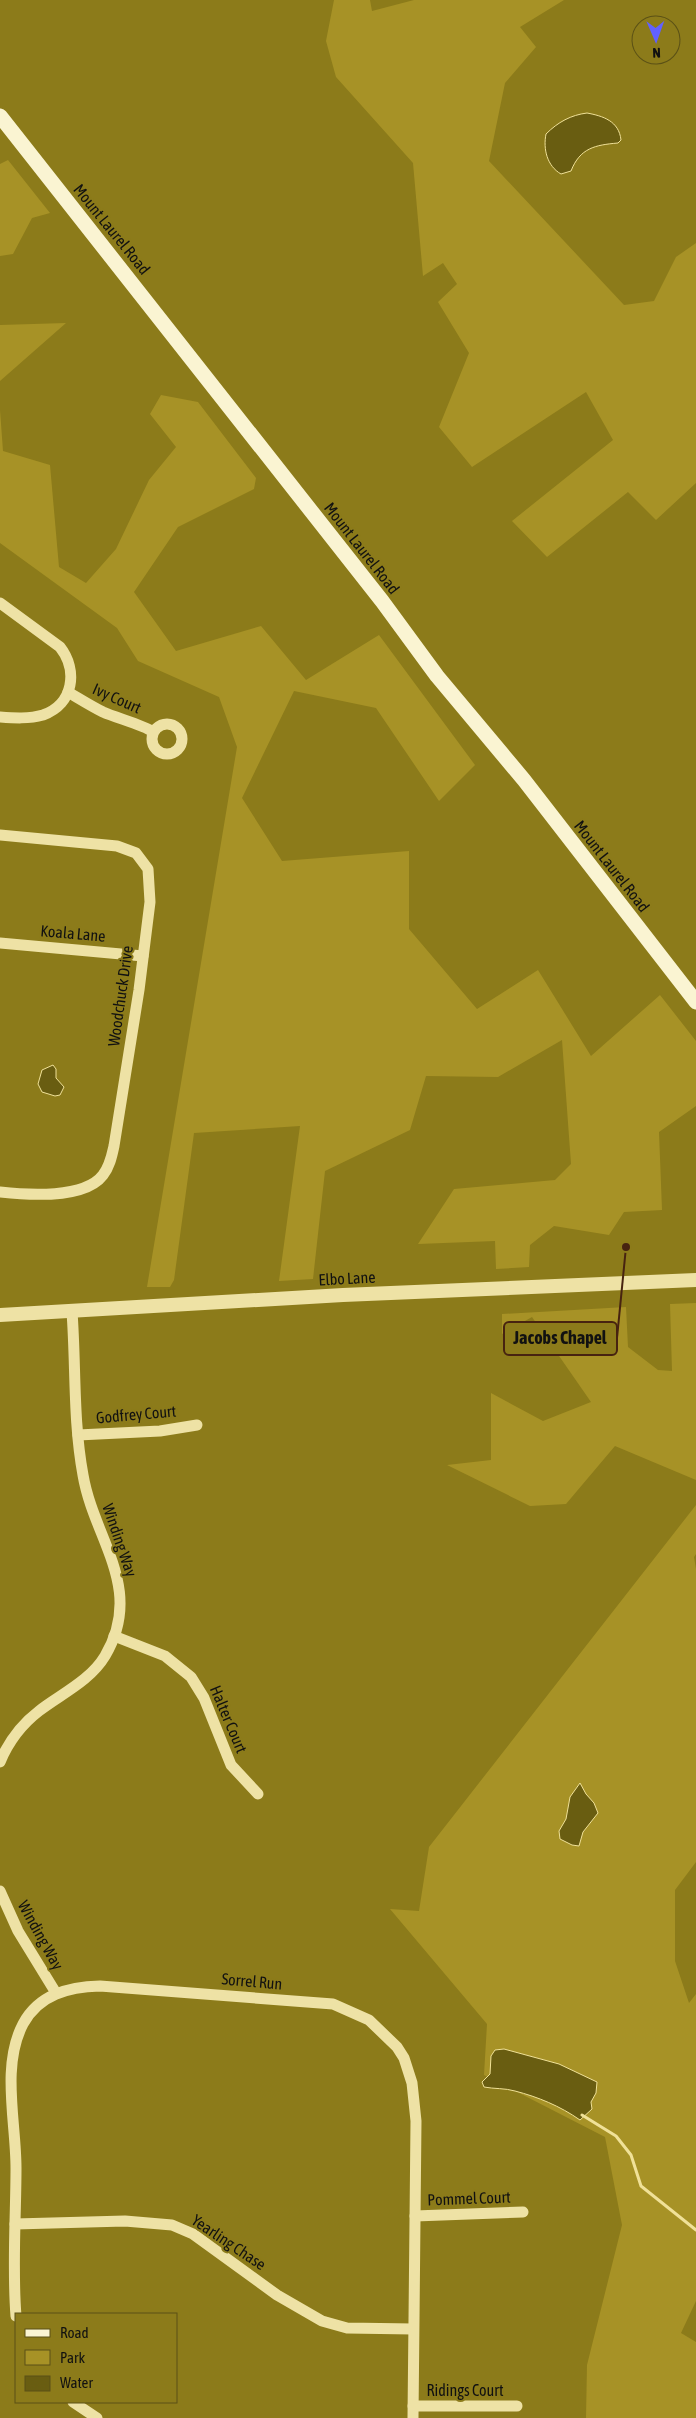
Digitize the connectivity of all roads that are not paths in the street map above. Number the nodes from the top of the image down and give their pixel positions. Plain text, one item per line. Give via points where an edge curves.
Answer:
1 (0, 116) edge
2 (0, 603) edge
3 (68, 692) junction
4 (0, 717) edge
5 (154, 732) dead end
6 (0, 836) edge
7 (0, 943) edge
8 (143, 956) junction
9 (696, 1002) edge
10 (0, 1192) edge
11 (696, 1280) edge
12 (72, 1312) junction
13 (0, 1315) edge
14 (197, 1425) dead end
15 (78, 1435) junction
16 (114, 1636) junction
17 (0, 1761) edge
18 (258, 1794) dead end
19 (0, 1891) edge
20 (56, 1993) junction
21 (523, 2212) dead end
22 (415, 2216) junction
23 (16, 2224) junction
24 (16, 2313) edge
25 (413, 2330) junction
26 (76, 2403) edge
27 (413, 2406) junction
28 (517, 2406) dead end
29 (98, 2418) edge
30 (413, 2418) edge

1 - 9 main road, Mount Laurel Road
2 - 3 street via 60,647 72,674
3 - 4 street via 62,702 45,714 25,718
3 - 5 street, Ivy Court via 102,712
6 - 8 street, Woodchuck Drive via 107,844 136,853 143,860 150,880
7 - 8 street, Koala Lane
8 - 10 street, Woodchuck Drive via 114,1146 104,1174 90,1186 72,1191
11 - 12 street, Elbo Lane via 343,1295
12 - 13 street, Elbo Lane
12 - 15 street, Winding Way
14 - 15 street, Godfrey Court via 160,1431
15 - 16 street, Winding Way via 86,1490 118,1577 121,1606
16 - 17 street, Winding Way via 97,1667 28,1721
16 - 18 street, Halter Court via 165,1656 191,1677 204,1698 231,1764
19 - 20 street, Winding Way via 18,1931
20 - 22 street, Sorrel Run via 74,1987 100,1986 321,2002 346,2008 369,2020 397,2047 412,2083 416,2121
20 - 23 street, Sorrel Run via 31,2013 23,2024 14,2050
21 - 22 street, Pommel Court
22 - 25 street, Sorrel Run
23 - 24 street, Sorrel Run
23 - 25 street, Yearling Chase via 125,2221 172,2225 193,2234 277,2295 322,2320 347,2328
25 - 27 street, Sorrel Run
26 - 29 street
27 - 28 street, Ridings Court
27 - 30 street, Sorrel Run

